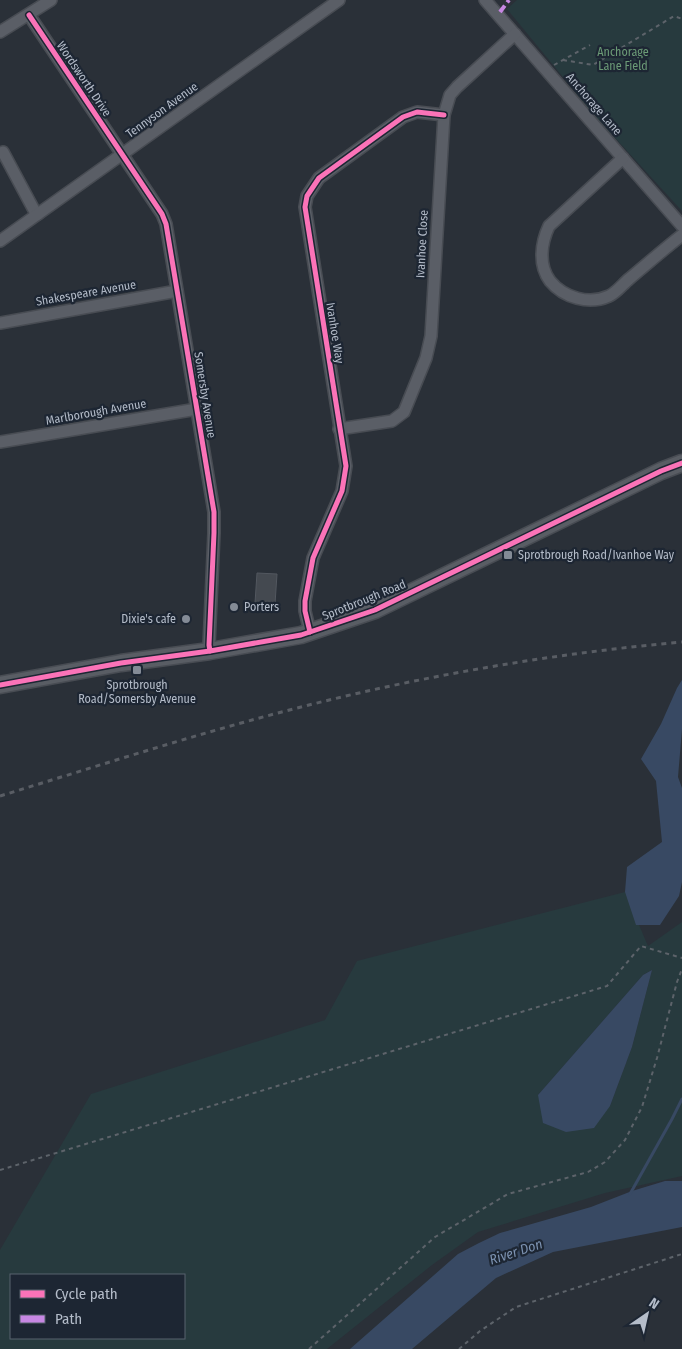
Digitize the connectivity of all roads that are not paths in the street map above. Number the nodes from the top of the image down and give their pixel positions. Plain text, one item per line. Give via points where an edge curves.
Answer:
1 (51, 0) edge
2 (339, 0) edge
3 (484, 0) edge
4 (29, 15) junction
5 (0, 32) edge
6 (515, 34) junction
7 (444, 115) junction
8 (3, 152) dead end
9 (122, 155) junction
10 (623, 158) junction
11 (38, 214) junction
12 (682, 226) edge
13 (682, 235) edge
14 (0, 241) edge
15 (177, 291) junction
16 (0, 323) edge
17 (197, 409) junction
18 (339, 429) junction
19 (0, 442) edge
20 (682, 463) edge
21 (310, 632) junction
22 (210, 651) junction
23 (0, 685) edge

1 - 4 street
2 - 9 street, Tennyson Avenue
3 - 6 street, Anchorage Lane
4 - 5 street
4 - 9 street, Wordsworth Drive
6 - 7 street, Ivanhoe Close via 456,87
6 - 10 street, Anchorage Lane
7 - 18 street, Ivanhoe Close via 431,336 426,358 404,412 398,417 392,421
7 - 18 street, Ivanhoe Way via 417,112 403,117 318,178 307,196 305,207
8 - 11 street
9 - 11 street, Tennyson Avenue
9 - 15 street, Somersby Avenue via 162,214
10 - 12 street, Anchorage Lane
10 - 13 street via 549,226 544,236 542,258 549,279 556,288 577,298 588,301 610,296
11 - 14 street, Tennyson Avenue
15 - 16 street, Shakespeare Avenue
15 - 17 street, Somersby Avenue
17 - 19 street, Marlborough Avenue
17 - 22 street, Somersby Avenue via 214,512
18 - 21 street, Ivanhoe Way via 346,466 345,480 313,558 305,600
20 - 21 street, Sprotbrough Road via 375,610
21 - 22 street, Sprotbrough Road
22 - 23 street, Sprotbrough Road

